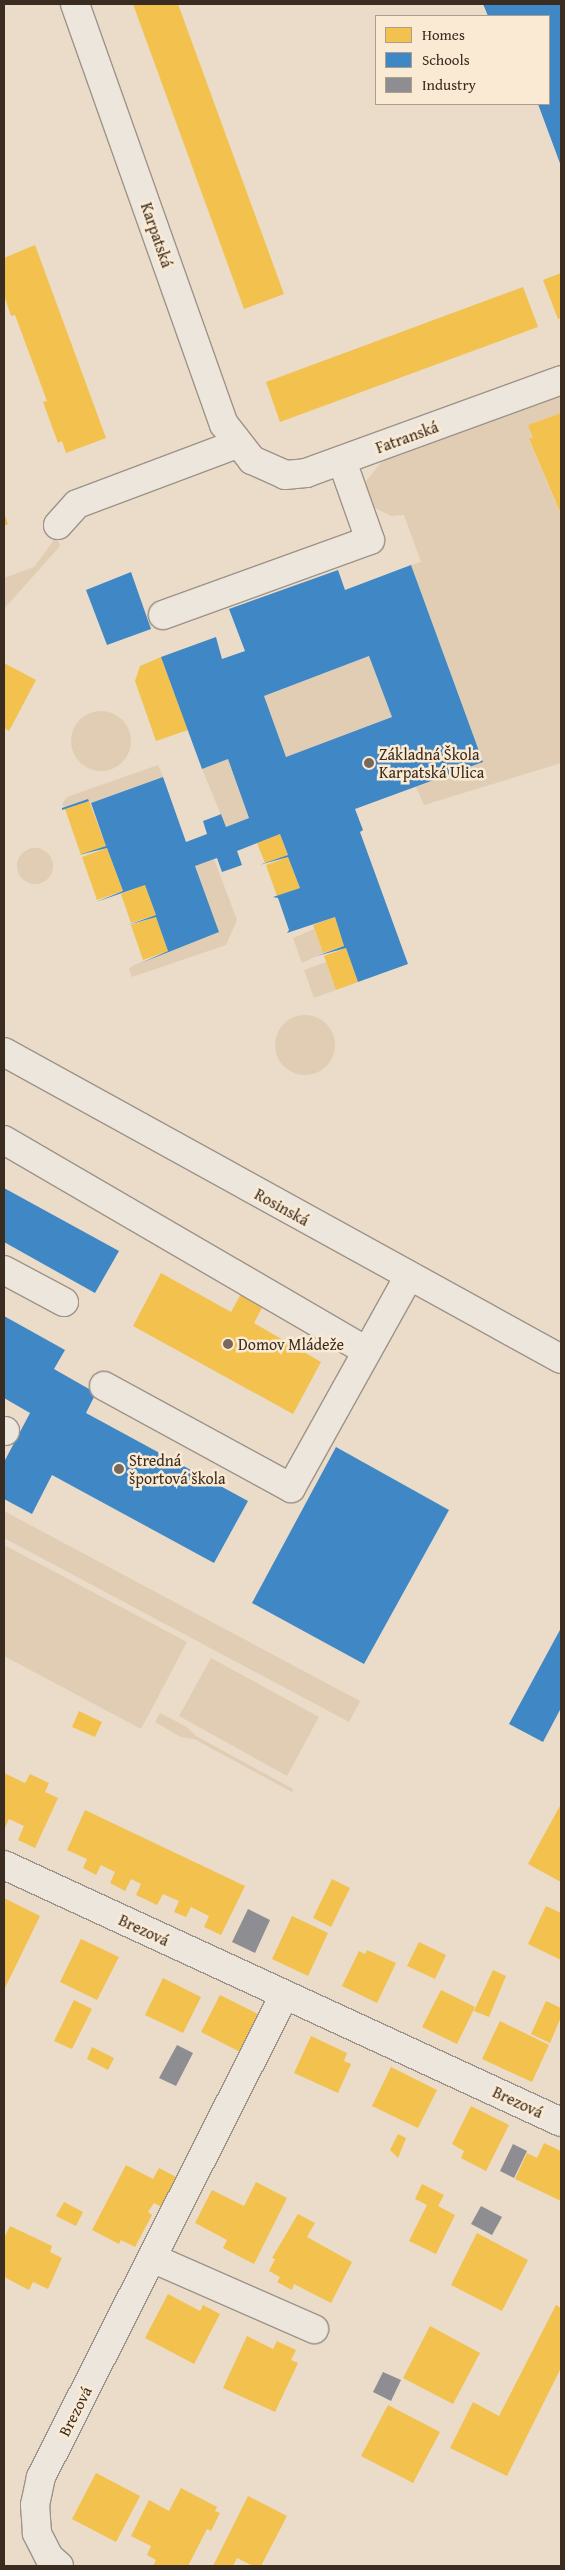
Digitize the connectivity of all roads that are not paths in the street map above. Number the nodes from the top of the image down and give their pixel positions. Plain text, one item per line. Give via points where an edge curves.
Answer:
1 (75, 4) edge
2 (561, 380) edge
3 (244, 452) junction
4 (342, 461) junction
5 (58, 525) dead end
6 (163, 616) dead end
7 (4, 1052) edge
8 (4, 1140) edge
9 (4, 1270) edge
10 (409, 1276) junction
11 (64, 1302) dead end
12 (366, 1351) junction
13 (561, 1359) edge
14 (104, 1386) dead end
15 (4, 1865) edge
16 (284, 1996) junction
17 (561, 2122) edge
18 (152, 2258) junction
19 (314, 2329) dead end
20 (59, 2566) edge

1 - 3 street, Karpatská via 224,424
2 - 4 street, Fatranská
3 - 4 street, Fatranská via 285,475 306,473
3 - 5 street via 77,504
4 - 6 street via 370,540
7 - 10 street, Rosinská
8 - 12 street
9 - 11 street
10 - 12 street
10 - 13 street, Rosinská
12 - 14 street via 291,1488
15 - 16 street, Brezová
16 - 17 street, Brezová
16 - 18 street, Brezová
18 - 19 street
18 - 20 street, Brezová via 41,2477 35,2505 38,2532 50,2557

